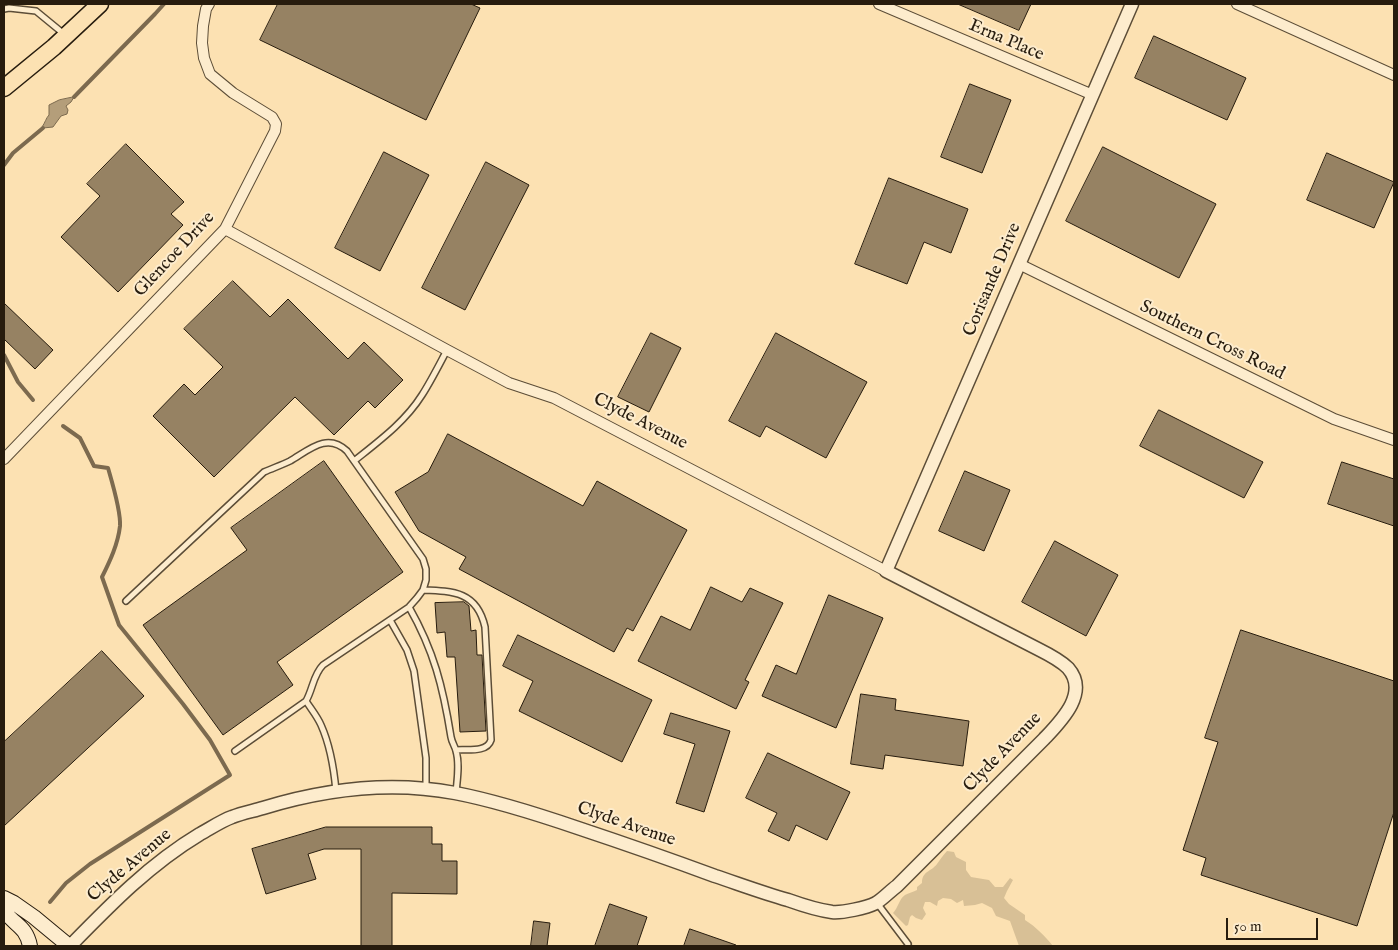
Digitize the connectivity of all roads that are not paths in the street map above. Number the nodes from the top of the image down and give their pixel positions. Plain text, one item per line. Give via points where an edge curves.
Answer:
1 (100, 4) edge
2 (209, 4) edge
3 (878, 4) edge
4 (1132, 4) edge
5 (1237, 4) edge
6 (4, 9) edge
7 (66, 36) junction
8 (1394, 75) edge
9 (4, 88) edge
10 (1093, 95) junction
11 (225, 229) junction
12 (1019, 264) junction
13 (447, 350) junction
14 (1394, 440) edge
15 (4, 459) edge
16 (354, 461) junction
17 (886, 571) junction
18 (423, 590) junction
19 (126, 601) dead end
20 (409, 606) junction
21 (390, 620) junction
22 (306, 701) junction
23 (456, 750) junction
24 (234, 751) dead end
25 (426, 789) junction
26 (336, 791) junction
27 (456, 794) junction
28 (4, 898) edge
29 (877, 903) junction
30 (4, 910) edge
31 (908, 944) dead end
32 (30, 946) edge
33 (70, 946) edge

1 - 7 main road
2 - 11 street, Glencoe Drive via 202,43 210,74 233,93 272,117 276,124 272,139
3 - 10 street, Erna Place
4 - 10 street, Corisande Drive
5 - 8 street
6 - 7 lane via 36,11
7 - 9 main road
10 - 12 street, Corisande Drive
11 - 13 street, Clyde Avenue
11 - 15 street, Glencoe Drive
12 - 14 street, Southern Cross Road via 1334,419
12 - 17 street, Corisande Drive
13 - 16 lane via 421,396 405,416
13 - 17 street, Clyde Avenue via 509,383 554,398
16 - 18 lane via 423,559 426,569
16 - 19 lane via 342,446 320,444 264,472
17 - 29 street, Clyde Avenue via 1060,661 1069,669 1076,690 1064,718
18 - 20 lane
18 - 23 lane via 463,595 472,601 483,617 491,740 486,747
20 - 21 lane
20 - 23 lane via 432,653
21 - 22 lane via 323,665
21 - 25 lane via 407,650 414,671 426,758
22 - 24 lane
22 - 26 lane via 323,731
23 - 27 lane
25 - 26 street, Clyde Avenue
25 - 27 street, Clyde Avenue
26 - 33 street, Clyde Avenue via 231,817 209,829 170,853 143,875
27 - 29 street, Clyde Avenue via 541,816 805,906 832,912
28 - 33 main road
29 - 31 lane
30 - 32 main road via 24,930

